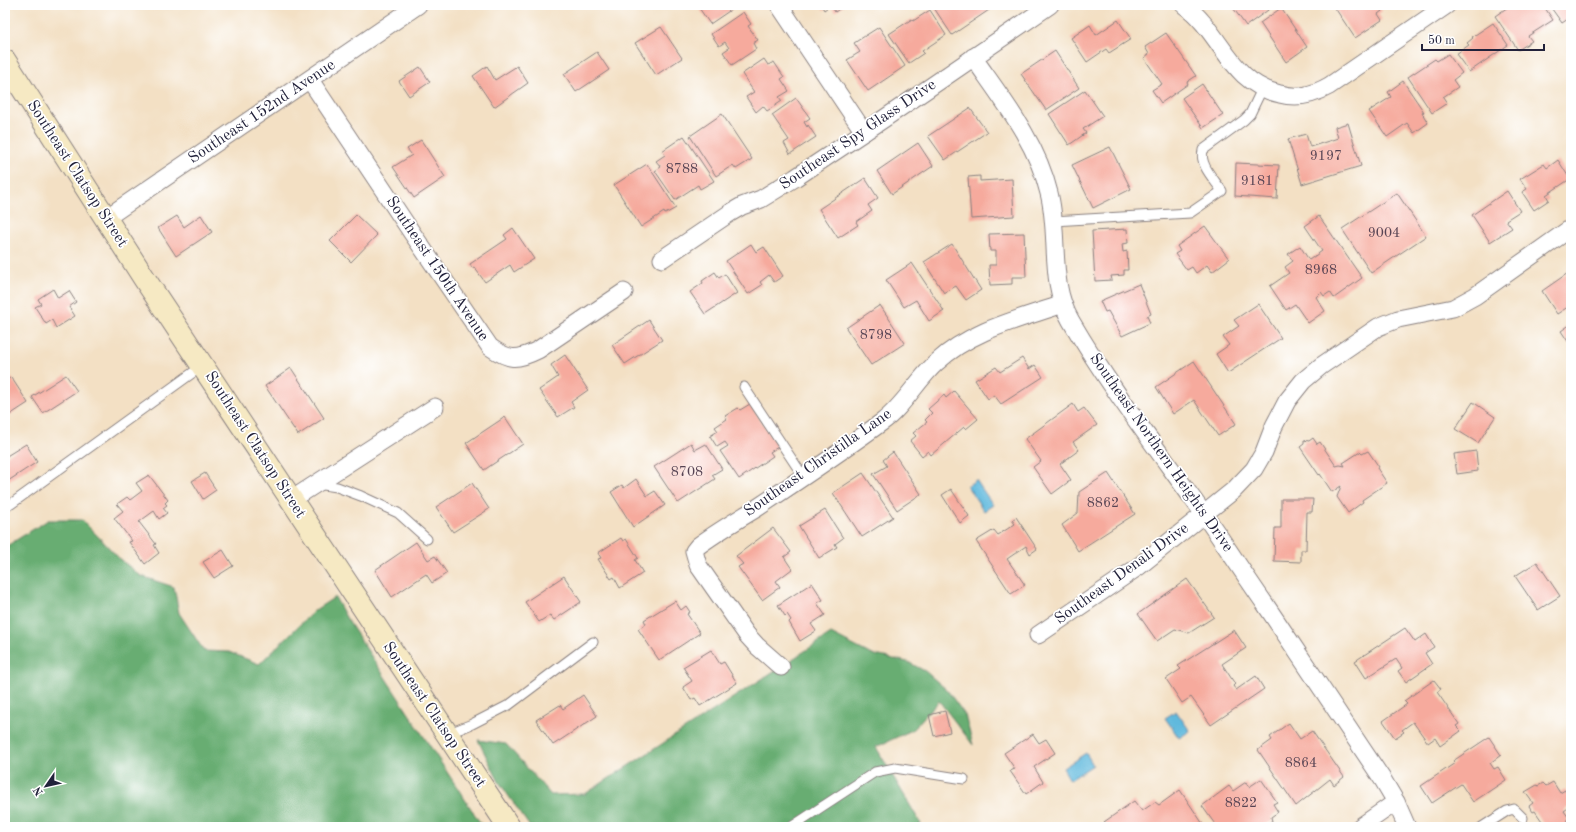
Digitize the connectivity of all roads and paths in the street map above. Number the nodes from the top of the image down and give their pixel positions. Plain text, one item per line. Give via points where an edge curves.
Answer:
1 (418, 5) edge
2 (778, 5) edge
3 (1050, 5) edge
4 (1184, 5) edge
5 (1447, 5) edge
6 (1427, 11) edge
7 (973, 57) junction
8 (5, 61) edge
9 (310, 80) junction
10 (1262, 89) junction
11 (864, 132) junction
12 (106, 218) junction
13 (1053, 220) junction
14 (1571, 228) edge
15 (662, 259) dead end
16 (624, 292) dead end
17 (1063, 304) junction
18 (202, 366) junction
19 (744, 387) dead end
20 (435, 407) dead end
21 (803, 476) junction
22 (315, 484) junction
23 (291, 500) junction
24 (11, 504) dead end
25 (1204, 515) junction
26 (427, 539) dead end
27 (1038, 635) dead end
28 (593, 642) dead end
29 (781, 667) dead end
30 (447, 734) junction
31 (964, 778) dead end
32 (1396, 802) junction
33 (1523, 818) dead end
34 (509, 827) edge
35 (791, 827) edge
36 (1360, 827) edge
37 (1407, 827) edge
38 (1482, 827) edge

1 - 9 street, Southeast 152nd Avenue
2 - 11 street
3 - 7 street, Southeast Spy Glass Drive
4 - 10 street via 1204,23 1241,74
5 - 6 street
6 - 10 street via 1318,92 1288,96
7 - 11 street, Southeast Spy Glass Drive
7 - 13 street, Southeast Northern Heights Drive via 1013,116 1044,172
8 - 12 street, Southeast Clatsop Street
9 - 12 street, Southeast 152nd Avenue
9 - 16 street, Southeast 150th Avenue via 412,234 494,350 504,356 525,357
10 - 13 lane via 1250,114 1203,150 1201,156 1204,165 1222,191 1190,213
11 - 15 street, Southeast Spy Glass Drive via 778,189 730,213
12 - 18 street, Southeast Clatsop Street
13 - 17 street, Southeast Northern Heights Drive via 1058,279
14 - 25 street, Southeast Denali Drive via 1475,296 1453,308 1398,319 1378,327 1321,366 1287,401 1254,469
17 - 21 street, Southeast Christilla Lane via 988,330 953,349 937,361 884,421
17 - 25 street, Southeast Northern Heights Drive via 1095,361
18 - 23 street, Southeast Clatsop Street
18 - 24 lane
19 - 21 lane
20 - 22 street
21 - 29 street, Southeast Christilla Lane via 704,541 694,551 698,565 747,635
22 - 23 street
22 - 26 lane via 337,487 398,513
23 - 30 street, Southeast Clatsop Street
25 - 27 street, Southeast Denali Drive via 1138,566
25 - 32 street, Southeast Northern Heights Drive
28 - 30 lane via 509,705
30 - 34 street, Southeast Clatsop Street
31 - 35 lane via 895,768 875,772
32 - 36 street
32 - 37 street, Southeast Northern Heights Drive
33 - 38 lane via 1514,809

